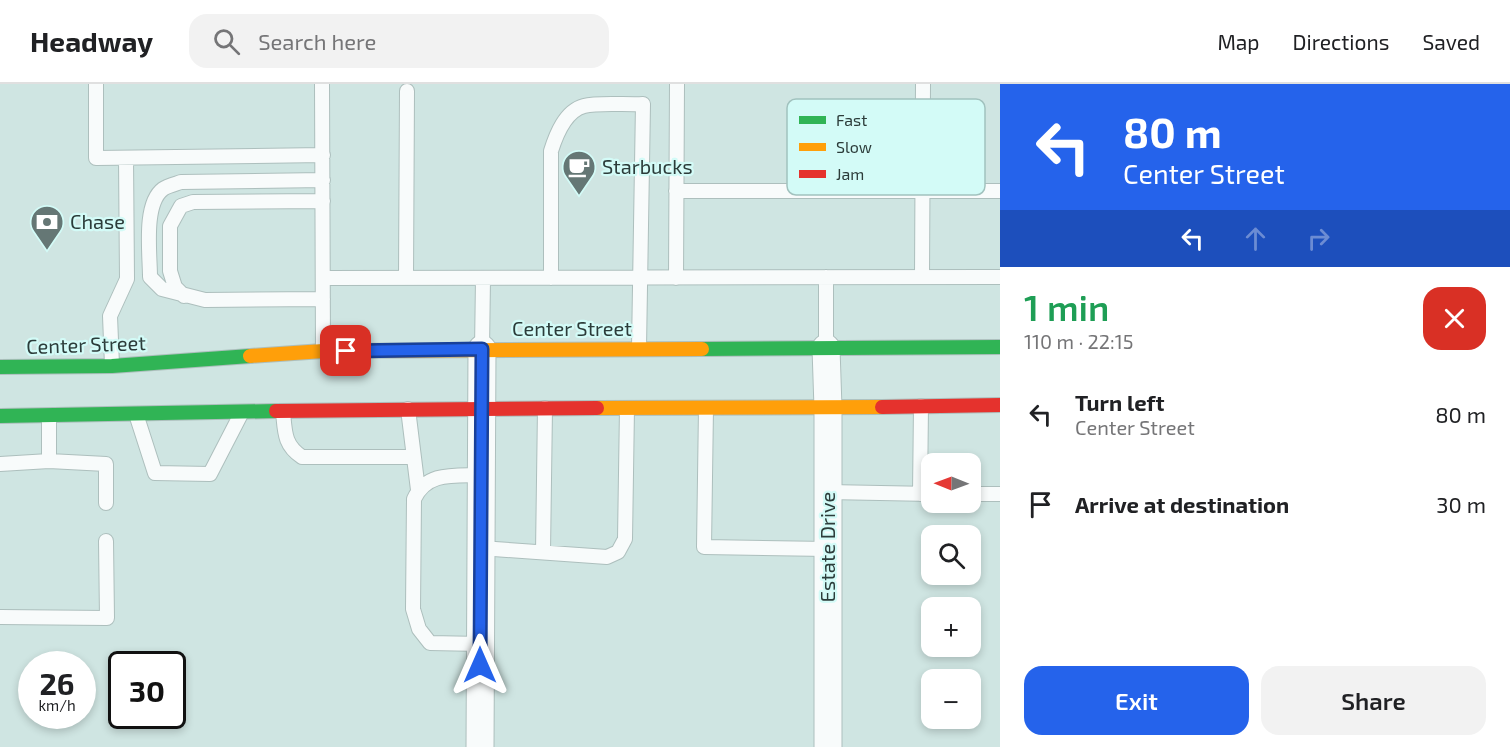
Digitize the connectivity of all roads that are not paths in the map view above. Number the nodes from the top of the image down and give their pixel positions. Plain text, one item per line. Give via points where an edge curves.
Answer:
1 (96, 84) edge
2 (322, 84) edge
3 (677, 84) edge
4 (923, 84) edge
5 (407, 91) dead end
6 (923, 99) edge
7 (323, 155) junction
8 (126, 158) junction
9 (323, 180) junction
10 (676, 190) junction
11 (787, 190) edge
12 (985, 192) edge
13 (1000, 192) edge
14 (922, 195) edge
15 (323, 201) junction
16 (826, 277) junction
17 (922, 277) junction
18 (1000, 277) edge
19 (323, 278) junction
20 (406, 278) junction
21 (551, 278) junction
22 (640, 278) junction
23 (676, 278) junction
24 (483, 279) junction
25 (184, 296) junction
26 (323, 299) junction
27 (1000, 347) edge
28 (639, 348) junction
29 (826, 348) junction
30 (482, 349) junction
31 (323, 351) junction
32 (112, 366) junction
33 (0, 368) edge
34 (1000, 405) edge
35 (921, 406) junction
36 (481, 408) junction
37 (544, 408) junction
38 (627, 408) junction
39 (706, 408) junction
40 (828, 408) junction
41 (408, 409) junction
42 (242, 412) junction
43 (284, 412) junction
44 (136, 414) junction
45 (0, 416) edge
46 (49, 416) junction
47 (924, 453) edge
48 (414, 457) junction
49 (50, 461) junction
50 (0, 464) edge
51 (481, 475) junction
52 (418, 490) junction
53 (828, 492) junction
54 (921, 494) edge
55 (981, 494) edge
56 (1000, 494) edge
57 (106, 503) dead end
58 (106, 541) dead end
59 (480, 548) junction
60 (828, 549) junction
61 (543, 552) junction
62 (0, 617) edge
63 (481, 644) junction
64 (480, 747) edge
65 (828, 747) edge

1 - 8 lane via 96,158
2 - 7 lane
3 - 10 lane
4 - 6 lane
5 - 20 lane
7 - 8 lane
7 - 9 lane
8 - 32 lane via 127,279 110,316
9 - 15 lane
9 - 25 lane via 181,182 163,190 153,201 149,222 150,277 162,289
10 - 11 lane
10 - 23 lane
12 - 13 lane
14 - 17 lane
15 - 19 lane
15 - 25 lane via 192,202 181,206 170,226 170,271
16 - 17 lane
16 - 23 lane
16 - 29 lane
17 - 18 lane
19 - 20 lane
19 - 26 lane
20 - 24 lane
21 - 22 lane
21 - 22 lane via 551,151 556,134 567,118 583,106 643,104
21 - 24 lane
22 - 23 lane
22 - 28 lane
24 - 30 lane
25 - 26 lane via 204,300
26 - 31 lane
27 - 29 main road, Center Street
28 - 29 main road, Center Street
28 - 30 main road, Center Street
29 - 40 street, Estate Drive
30 - 31 main road, Center Street
30 - 36 street
31 - 32 main road, Center Street
32 - 33 main road, Center Street
34 - 35 main road
35 - 40 main road
35 - 47 lane
36 - 37 main road
36 - 41 main road
36 - 51 street
37 - 38 main road
37 - 61 lane
38 - 39 main road
38 - 61 lane via 625,539 618,552 607,556
39 - 40 main road
39 - 60 lane via 704,547
40 - 53 street, Estate Drive
41 - 43 main road
41 - 48 lane
42 - 43 main road
42 - 44 main road
42 - 44 lane via 210,474 155,473
43 - 48 lane via 285,436 292,451 302,457
44 - 46 main road
45 - 46 main road
46 - 49 lane
48 - 52 lane
49 - 50 lane
49 - 57 lane via 106,464
51 - 52 lane via 426,481
51 - 59 street
52 - 63 lane via 414,498 413,609 419,629 430,643
53 - 54 lane
53 - 60 street, Estate Drive
55 - 56 lane
58 - 62 lane via 107,618
59 - 61 lane
59 - 63 street
60 - 65 street, Estate Drive
63 - 64 street

